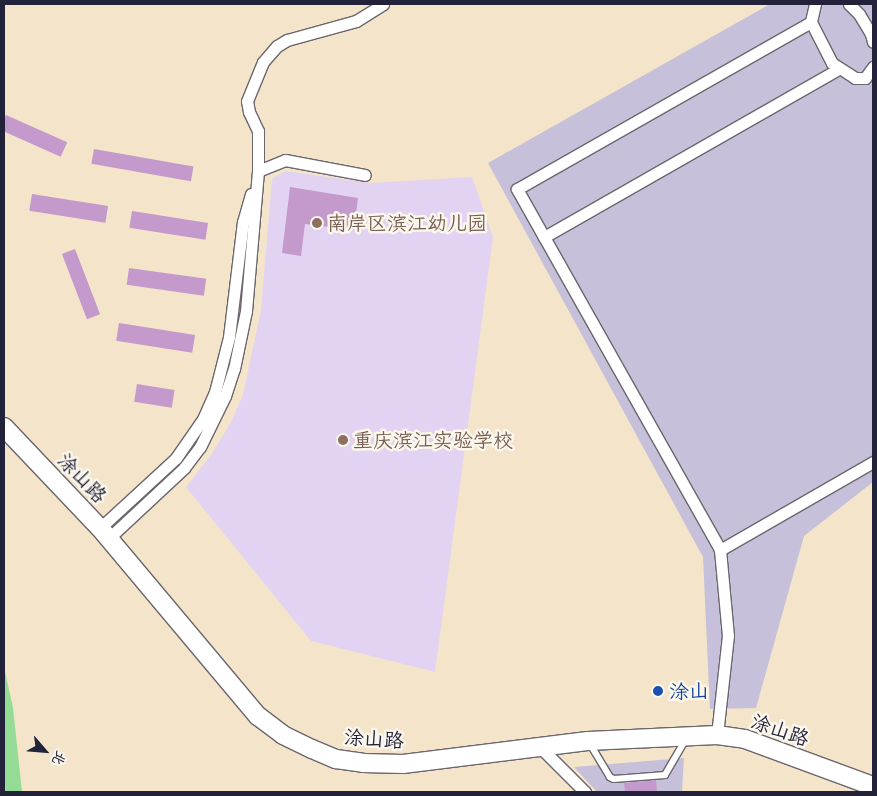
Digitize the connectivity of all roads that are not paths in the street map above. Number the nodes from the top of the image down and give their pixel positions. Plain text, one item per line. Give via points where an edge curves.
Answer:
1 (383, 4) edge
2 (815, 4) edge
3 (849, 4) edge
4 (810, 22) junction
5 (873, 42) edge
6 (873, 67) edge
7 (839, 69) junction
8 (869, 79) edge
9 (258, 171) junction
10 (365, 175) dead end
11 (544, 237) junction
12 (4, 427) edge
13 (873, 462) edge
14 (104, 533) junction
15 (720, 550) junction
16 (688, 735) junction
17 (717, 735) junction
18 (588, 741) junction
19 (540, 747) junction
20 (873, 786) edge
21 (585, 792) edge

1 - 9 street via 356,21 287,40 263,62 247,101 258,131
2 - 4 street
3 - 5 street via 872,34
4 - 7 street via 825,53
4 - 11 street via 517,189
6 - 8 street
7 - 8 street via 855,78
7 - 11 street
9 - 10 street via 285,160
9 - 14 street via 243,222 229,337 207,410 176,458
11 - 15 street
12 - 14 main road, 涂山路
13 - 15 street
14 - 19 main road, 涂山路 via 258,716 283,735 336,759 371,763 403,764
15 - 17 street via 728,636
16 - 17 main road, 涂山路
16 - 18 main road, 涂山路
16 - 18 lane via 665,775 614,779
17 - 20 main road, 涂山路 via 745,739
18 - 19 main road, 涂山路
19 - 21 street

